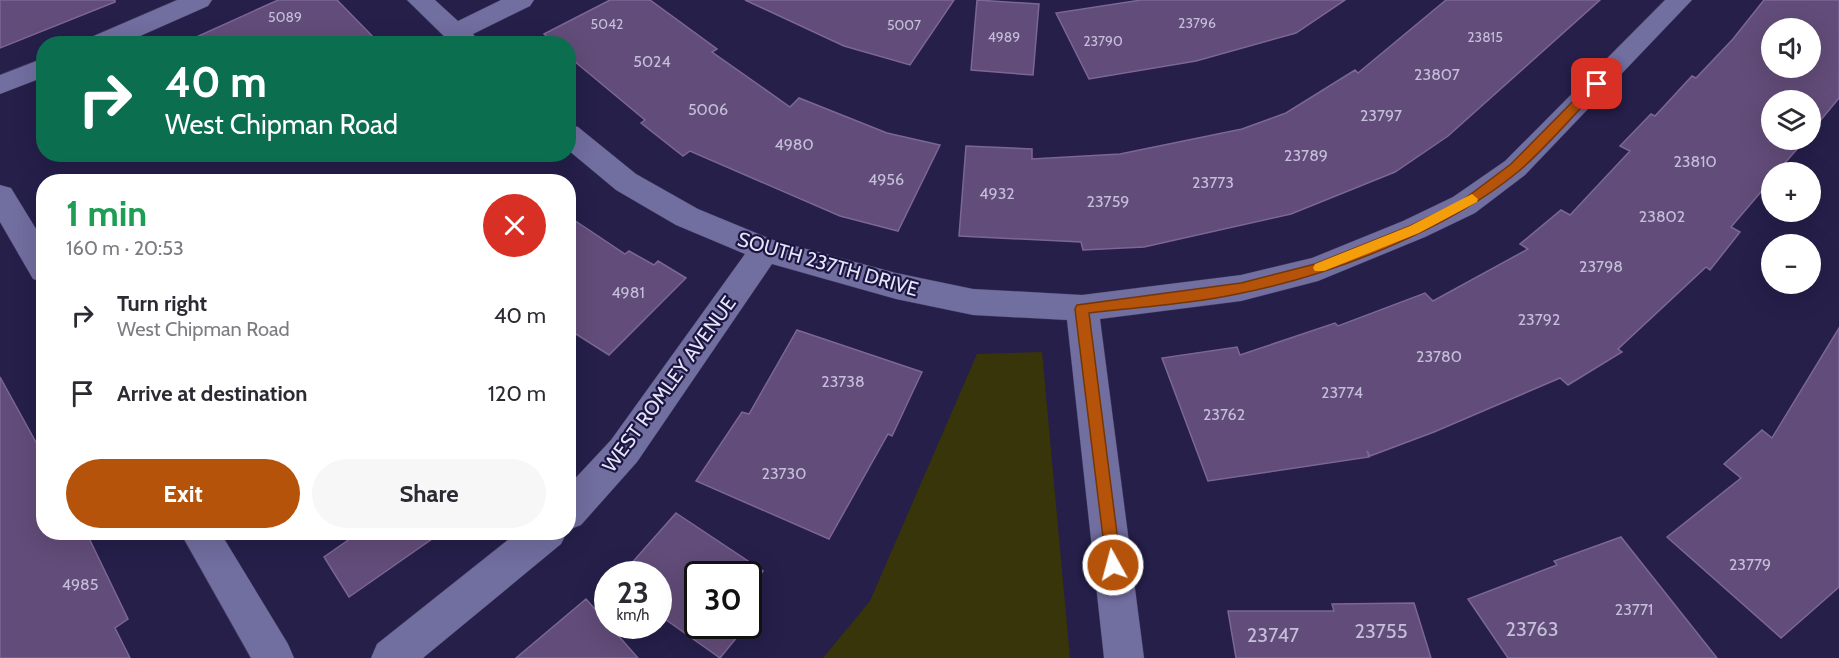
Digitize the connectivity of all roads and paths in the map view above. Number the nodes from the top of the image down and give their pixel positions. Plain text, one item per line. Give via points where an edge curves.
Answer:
1 (199, 0) edge
2 (420, 0) edge
3 (521, 0) edge
4 (1679, 0) edge
5 (116, 36) edge
6 (460, 36) edge
7 (465, 36) edge
8 (36, 70) edge
9 (0, 86) edge
10 (576, 141) edge
11 (0, 196) edge
12 (765, 250) junction
13 (36, 257) edge
14 (1082, 309) junction
15 (576, 504) edge
16 (204, 540) edge
17 (538, 540) edge
18 (274, 658) edge
19 (391, 658) edge
20 (1124, 658) edge

1 - 5 street
2 - 6 street
3 - 7 street
4 - 14 street, SOUTH 237TH DRIVE via 1515,168 1464,205 1318,269 1241,288
8 - 9 street
10 - 12 street, SOUTH 237TH DRIVE via 626,182 687,217
11 - 13 street
12 - 14 street, SOUTH 237TH DRIVE via 896,286 973,302
12 - 15 street, WEST ROMLEY AVENUE via 624,451
14 - 20 street
16 - 18 street
17 - 19 street

